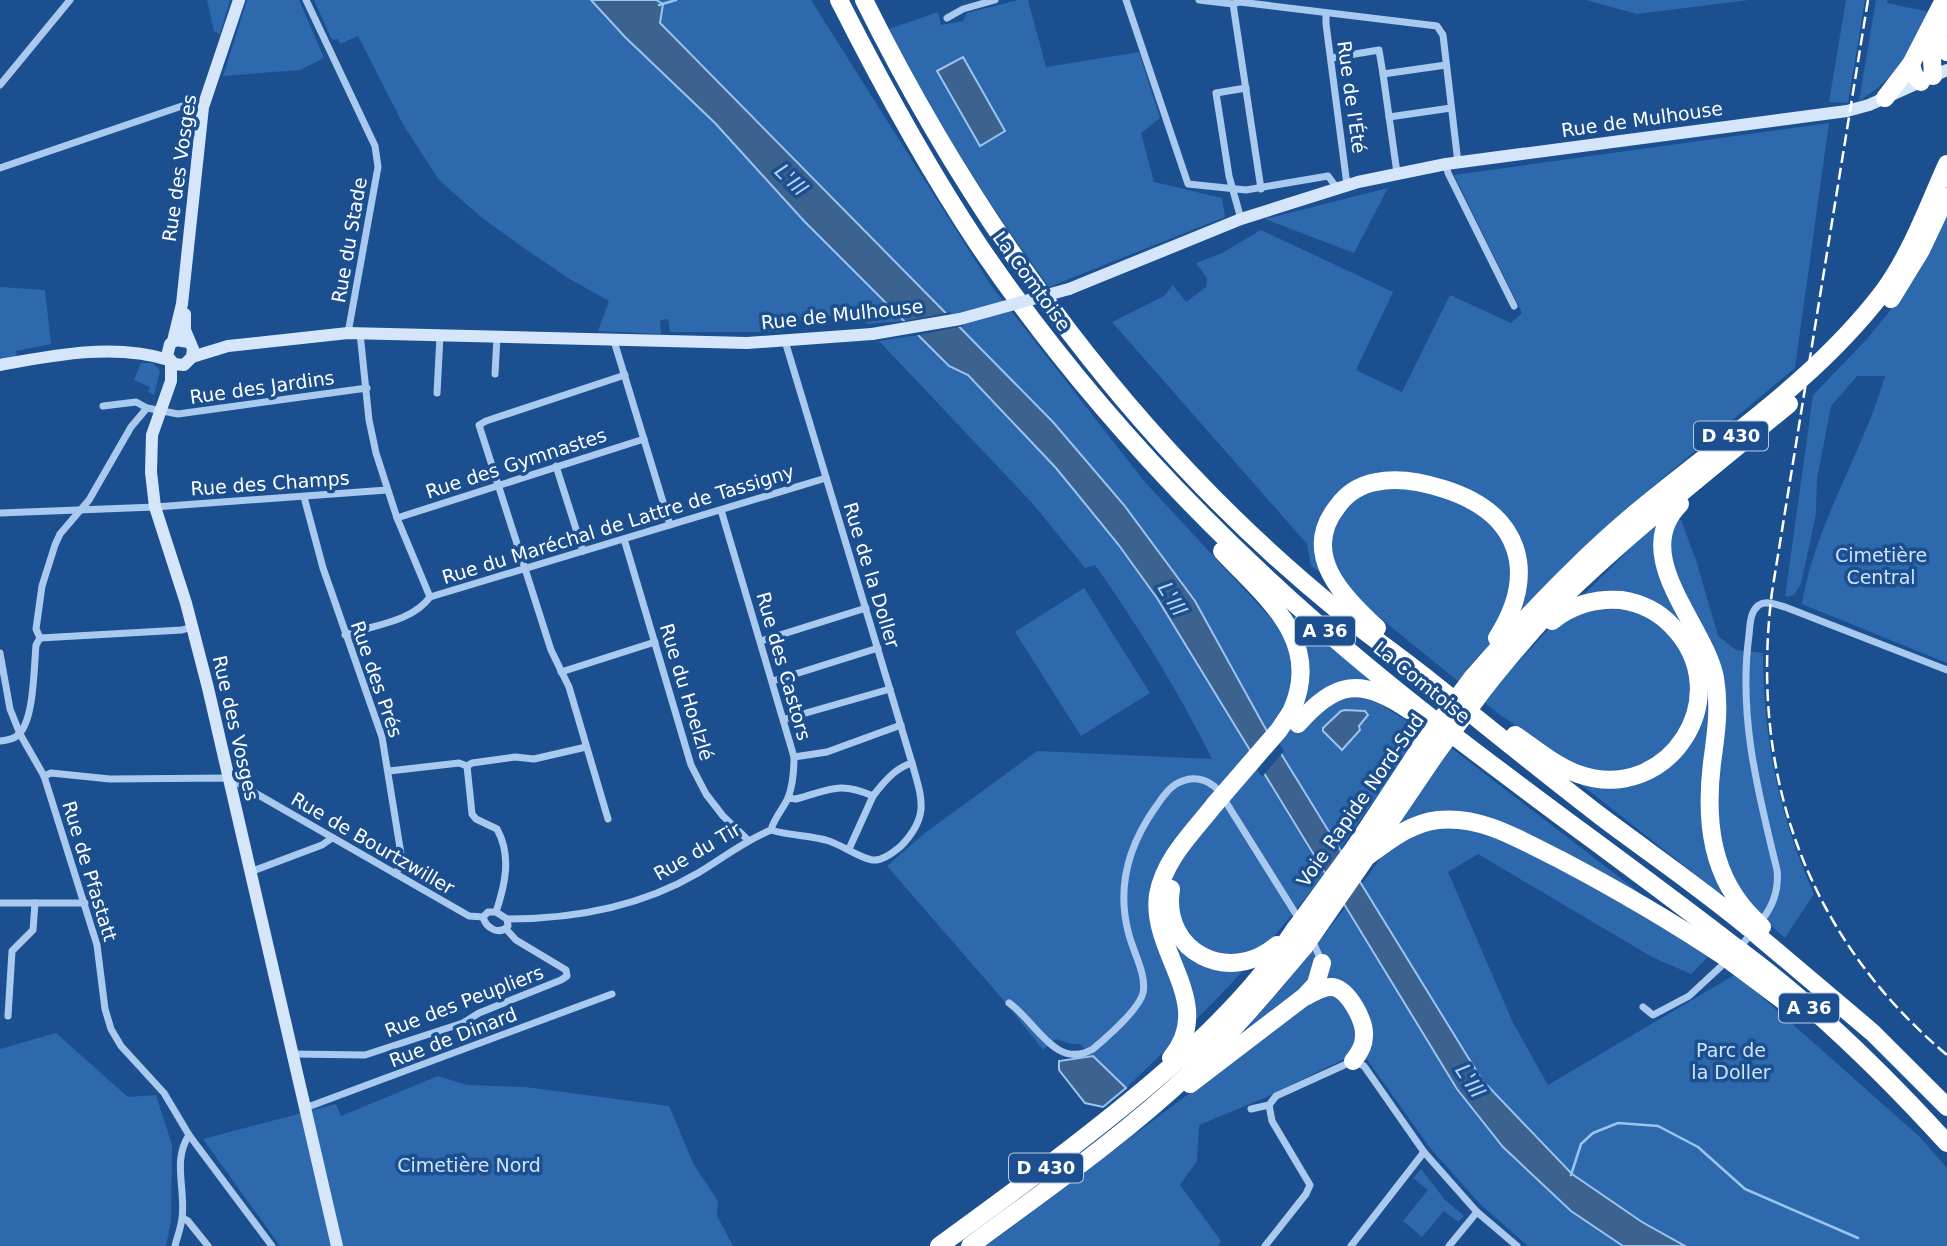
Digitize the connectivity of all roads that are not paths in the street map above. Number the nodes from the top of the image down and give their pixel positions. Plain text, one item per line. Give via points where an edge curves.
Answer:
1 (70, 0) edge
2 (239, 0) edge
3 (306, 0) edge
4 (839, 0) edge
5 (864, 0) edge
6 (995, 0) edge
7 (1126, 0) edge
8 (1199, 0) edge
9 (1944, 0) edge
10 (1233, 4) junction
11 (1947, 11) edge
12 (1326, 13) junction
13 (947, 18) dead end
14 (1937, 31) junction
15 (1947, 52) edge
16 (1331, 58) junction
17 (1911, 64) junction
18 (1446, 65) junction
19 (1383, 74) junction
20 (1934, 76) edge
21 (0, 85) edge
22 (1246, 88) junction
23 (1885, 98) junction
24 (203, 107) junction
25 (1451, 108) junction
26 (1389, 117) junction
27 (1947, 163) edge
28 (1452, 164) junction
29 (0, 168) edge
30 (1397, 173) junction
31 (1342, 187) junction
32 (1261, 188) junction
33 (1232, 191) junction
34 (1947, 194) edge
35 (1241, 219) junction
36 (182, 304) junction
37 (1514, 306) dead end
38 (354, 333) junction
39 (440, 336) junction
40 (497, 337) junction
41 (614, 341) junction
42 (785, 341) junction
43 (171, 343) junction
44 (190, 352) junction
45 (144, 353) junction
46 (170, 361) junction
47 (0, 365) edge
48 (495, 374) dead end
49 (625, 375) junction
50 (367, 388) junction
51 (437, 393) dead end
52 (103, 406) dead end
53 (147, 408) junction
54 (160, 412) junction
55 (1108, 415) junction
56 (644, 439) junction
57 (1729, 454) junction
58 (556, 466) junction
59 (826, 478) junction
60 (497, 484) junction
61 (387, 489) junction
62 (304, 497) junction
63 (155, 507) junction
64 (80, 510) junction
65 (721, 510) junction
66 (0, 513) edge
67 (397, 518) junction
68 (670, 525) junction
69 (624, 539) junction
70 (583, 551) junction
71 (524, 569) junction
72 (430, 597) junction
73 (866, 608) junction
74 (192, 627) junction
75 (345, 635) junction
76 (40, 638) junction
77 (761, 641) junction
78 (655, 642) junction
79 (878, 648) junction
80 (0, 653) edge
81 (1947, 670) edge
82 (561, 672) junction
83 (1429, 680) junction
84 (773, 681) junction
85 (1479, 681) junction
86 (890, 689) junction
87 (1451, 698) junction
88 (1295, 718) junction
89 (785, 719) junction
90 (901, 725) junction
91 (20, 734) junction
92 (0, 741) edge
93 (586, 747) junction
94 (794, 757) junction
95 (912, 763) junction
96 (467, 766) junction
97 (389, 771) junction
98 (44, 776) junction
99 (229, 778) junction
100 (873, 796) junction
101 (788, 798) junction
102 (1218, 809) junction
103 (608, 818) dead end
104 (921, 818) joint
105 (1566, 821) junction
106 (771, 830) junction
107 (332, 838) junction
108 (747, 839) junction
109 (849, 849) junction
110 (1362, 854) junction
111 (250, 872) junction
112 (396, 874) junction
113 (0, 903) edge
114 (35, 903) junction
115 (85, 903) junction
116 (496, 912) junction
117 (483, 916) junction
118 (507, 919) junction
119 (1755, 928) junction
120 (506, 929) junction
121 (1295, 929) junction
122 (1733, 954) junction
123 (1322, 963) joint
124 (612, 994) dead end
125 (1304, 998) junction
126 (1009, 1003) dead end
127 (1643, 1007) dead end
128 (8, 1016) dead end
129 (292, 1054) junction
130 (1360, 1066) junction
131 (1150, 1085) junction
132 (1168, 1094) junction
133 (1269, 1105) junction
134 (1947, 1107) edge
135 (304, 1109) junction
136 (1251, 1109) dead end
137 (189, 1135) junction
138 (1947, 1143) edge
139 (1424, 1152) junction
140 (1477, 1212) junction
141 (183, 1218) junction
142 (175, 1246) edge
143 (208, 1246) edge
144 (272, 1246) edge
145 (337, 1246) edge
146 (939, 1246) edge
147 (970, 1246) edge
148 (1265, 1246) edge
149 (1351, 1246) edge
150 (1449, 1246) edge
151 (1517, 1246) edge

1 - 21 street
2 - 24 main road, Rue des Vosges
3 - 38 street, Rue du Stade via 377,156
4 - 55 highway, La Comtoise / A 36 via 910,134 958,212 1013,293
5 - 83 highway, La Comtoise / A 36 via 918,105 969,189 1034,286 1105,376 1158,438 1257,539 1340,613
6 - 13 street
7 - 33 street via 1188,184
8 - 10 street
9 - 17 highway
10 - 12 street
10 - 22 street
11 - 14 highway
12 - 16 street, Rue de l'Été
12 - 18 street via 1437,26 1443,35
14 - 15 highway via 1938,42
14 - 20 highway via 1931,44
16 - 19 street via 1379,50
16 - 31 street, Rue de l'Été
17 - 20 highway via 1914,75
17 - 23 highway
18 - 19 street
18 - 25 street
19 - 26 street
20 - 23 main road, Rue de Mulhouse
22 - 32 street
22 - 33 street via 1216,93
23 - 28 main road, Rue de Mulhouse via 1847,111
24 - 29 street via 181,106
24 - 36 main road, Rue des Vosges
25 - 26 street
25 - 28 street
26 - 30 street
27 - 85 highway, Voie Rapide Nord-Sud / D 430 via 1898,267 1841,342 1596,547 1543,598
28 - 30 main road, Rue de Mulhouse
28 - 37 street
30 - 31 main road, Rue de Mulhouse
31 - 32 street via 1328,176
31 - 35 main road, Rue de Mulhouse
32 - 33 street
33 - 35 street
34 - 57 highway, Voie Rapide Nord-Sud / D 430 via 1906,277 1874,323 1822,377
35 - 42 main road, Rue de Mulhouse, bridge via 1069,289 960,319 872,334
36 - 43 main road, Rue des Vosges
36 - 44 main road, Rue des Vosges
38 - 39 main road, Rue de Mulhouse
38 - 44 main road, Rue de Mulhouse
38 - 50 street, Rue du Stade
39 - 40 main road, Rue de Mulhouse
39 - 51 street
40 - 41 main road, Rue de Mulhouse
40 - 48 street
41 - 42 main road, Rue de Mulhouse
41 - 49 street
42 - 59 street, Rue de la Doller
43 - 44 main road via 180,339
43 - 45 main road
43 - 46 main road, Rue des Vosges
44 - 46 main road via 177,366
44 - 54 main road, Rue des Vosges via 170,403
45 - 46 main road
45 - 47 main road via 60,354
46 - 54 main road, Rue des Vosges via 172,381
49 - 56 street
49 - 60 street via 479,425
50 - 54 street, Rue des Jardins via 178,414
50 - 61 street, Rue du Stade via 369,421
52 - 53 street, Rue des Jardins via 136,402
53 - 54 street, Rue des Jardins
53 - 64 street
54 - 63 main road, Rue des Vosges via 150,453
55 - 88 highway via 1147,471 1284,618 1301,658
55 - 105 highway, La Comtoise / A 36 via 1181,495 1289,598
56 - 58 street, Rue des Gymnastes
56 - 68 street
57 - 85 highway, Voie Rapide Nord-Sud / D 430 via 1577,584
57 - 119 highway via 1673,510 1662,552 1669,579 1704,644 1715,679 1718,715 1709,809 1713,847 1725,881
58 - 60 street, Rue des Gymnastes
58 - 70 street
59 - 65 street, Rue du Maréchal de Lattre de Tassigny
59 - 73 street, Rue de la Doller
60 - 67 street, Rue des Gymnastes
60 - 71 street
61 - 62 street, Rue des Champs
61 - 67 street, Rue du Stade
62 - 63 street, Rue des Champs
62 - 75 street, Rue des Prés
63 - 64 street, Rue des Champs
63 - 74 main road, Rue des Vosges
64 - 66 street, Rue des Champs
64 - 76 street via 60,534 42,586 36,629
65 - 68 street, Rue du Maréchal de Lattre de Tassigny
65 - 77 street, Rue des Castors
67 - 72 street, Rue du Stade
68 - 69 street, Rue du Maréchal de Lattre de Tassigny
69 - 70 street, Rue du Maréchal de Lattre de Tassigny
69 - 78 street, Rue du Hoelzlé
70 - 71 street, Rue du Maréchal de Lattre de Tassigny
71 - 72 street, Rue du Maréchal de Lattre de Tassigny
71 - 82 street
72 - 75 street, Rue du Maréchal de Lattre de Tassigny via 409,615
73 - 77 street
73 - 79 street, Rue de la Doller
74 - 76 street
74 - 99 main road, Rue des Vosges
75 - 97 street, Rue des Prés via 382,737
76 - 91 street via 28,720
77 - 84 street, Rue des Castors
78 - 82 street
78 - 108 street, Rue du Hoelzlé via 691,765 706,794
79 - 84 street
79 - 86 street, Rue de la Doller
80 - 91 street, Rue de Pfastatt via 10,709
81 - 127 street via 1785,607 1759,604 1747,647 1746,719 1777,870 1775,898 1722,967 1689,996 1653,1015
82 - 93 street
83 - 85 highway via 1346,598 1326,564 1323,538 1333,512 1349,494 1374,482 1416,482 1450,491 1490,513 1513,541 1519,568 1515,603
83 - 87 highway, La Comtoise / A 36
84 - 89 street, Rue des Castors
85 - 87 highway via 1559,615 1586,603 1619,600 1655,612 1683,638 1697,668 1699,700 1688,733 1665,760 1638,775 1608,779 1567,769
85 - 110 highway, Voie Rapide Nord-Sud / D 430, bridge via 1428,750
86 - 89 street
86 - 90 street, Rue de la Doller
87 - 119 highway, La Comtoise / A 36 via 1592,810
88 - 102 highway, bridge via 1279,730
88 - 105 highway via 1335,691 1374,692 1404,707
89 - 94 street, Rue des Castors
90 - 94 street via 839,748
90 - 95 street, Rue de la Doller
91 - 92 street
91 - 98 street, Rue de Pfastatt
93 - 96 street via 534,759 515,757
93 - 103 street
94 - 101 street, Rue des Castors
95 - 100 street via 884,781
95 - 104 street, Rue de la Doller via 922,799
96 - 97 street via 458,763
96 - 116 street via 472,814 497,829 505,852 505,882
97 - 112 street, Rue des Prés via 402,860
98 - 99 street
98 - 115 street, Rue de Pfastatt
99 - 107 street, Rue de Bourtzwiller
99 - 111 main road, Rue des Vosges
100 - 101 street via 845,787
100 - 109 street
101 - 106 street, Rue des Castors
102 - 121 highway via 1174,880 1170,909 1179,936 1199,955 1234,963 1259,958
102 - 131 highway via 1171,860 1160,887 1160,929 1184,990 1187,1022 1180,1047
104 - 109 street, Rue du Tir via 914,833 881,859 872,860
105 - 122 highway, La Comtoise / A 36
106 - 108 street, Rue du Tir
106 - 109 street, Rue du Tir
107 - 111 street
107 - 112 street, Rue de Bourtzwiller
108 - 118 street, Rue du Tir via 696,874 625,904 560,918
110 - 121 highway, Voie Rapide Nord-Sud / D 430, bridge
110 - 122 highway via 1426,822 1483,824 1633,898
110 - 132 highway, Voie Rapide Nord-Sud / D 430, bridge via 1304,947 1210,1054
111 - 129 main road, Rue des Vosges
112 - 117 street, Rue de Bourtzwiller via 469,916
113 - 114 street
114 - 115 street
114 - 128 street via 33,930 12,951
115 - 137 street, Rue de Pfastatt via 111,1029
116 - 117 street
116 - 118 street
117 - 120 street via 491,929
118 - 120 street
119 - 134 highway, La Comtoise / A 36 via 1872,1032
120 - 129 street, Rue des Peupliers via 566,970 567,976 463,1023 366,1055
121 - 131 highway, Voie Rapide Nord-Sud / D 430 via 1227,1013
122 - 138 highway via 1844,1051 1873,1068
123 - 125 highway via 1316,984
123 - 126 street via 1225,798 1208,782 1188,779 1166,792 1142,828 1128,861 1126,921 1143,985 1135,1007 1093,1049 1073,1054 1052,1046
124 - 135 street, Rue de Dinard
125 - 130 highway via 1326,987 1347,997 1364,1027
125 - 132 highway via 1196,1082
129 - 135 main road, Rue des Vosges
130 - 133 street via 1276,1096
130 - 139 street
131 - 146 highway, Voie Rapide Nord-Sud / D 430 via 1051,1165
132 - 147 highway, Voie Rapide Nord-Sud / D 430
133 - 136 street
133 - 148 street via 1272,1121 1310,1185
135 - 145 main road, Rue des Vosges
137 - 141 street via 179,1164
137 - 144 street, Rue de Pfastatt
139 - 140 street
139 - 149 street
140 - 150 street
140 - 151 street
141 - 142 street
141 - 143 street

